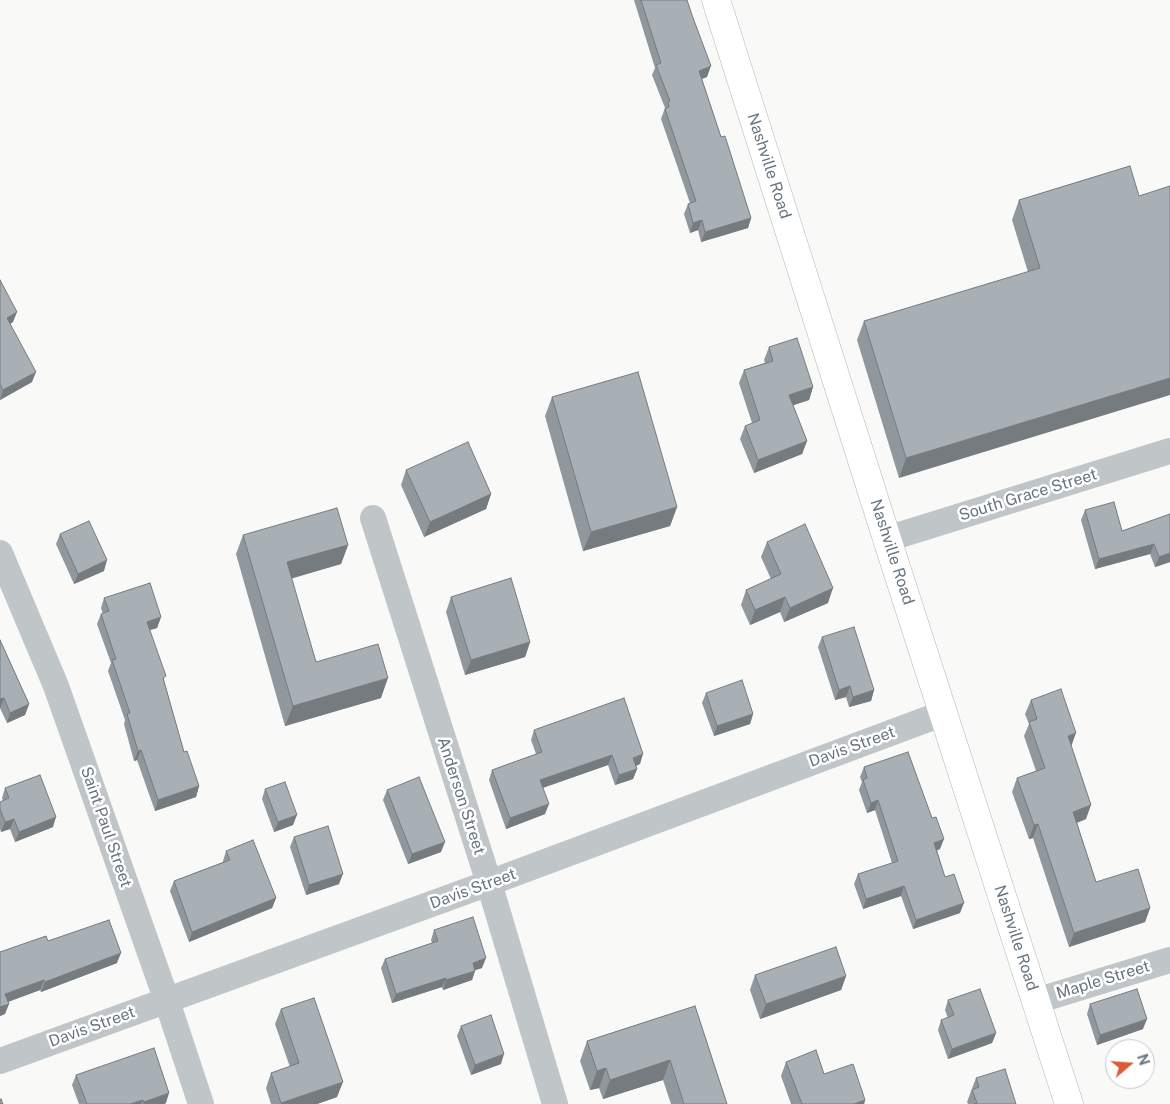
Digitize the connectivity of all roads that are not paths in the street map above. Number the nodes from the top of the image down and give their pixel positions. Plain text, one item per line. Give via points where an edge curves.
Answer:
1 (716, 0) edge
2 (1170, 451) edge
3 (373, 518) dead end
4 (887, 539) junction
5 (0, 554) edge
6 (944, 713) junction
7 (489, 883) junction
8 (1170, 960) edge
9 (167, 1001) junction
10 (1036, 1001) junction
11 (0, 1060) edge
12 (201, 1104) edge
13 (555, 1104) edge
14 (1070, 1104) edge

1 - 4 main road, Nashville Road
2 - 4 street, South Grace Street
3 - 7 street, Anderson Street
4 - 6 main road, Nashville Road
5 - 9 street, Saint Paul Street via 56,686
6 - 7 street, Davis Street
6 - 10 main road, Nashville Road
7 - 9 street, Davis Street
7 - 13 street, Anderson Street
8 - 10 street, Maple Street
9 - 11 street, Davis Street
9 - 12 street, Saint Paul Street
10 - 14 main road, Nashville Road

